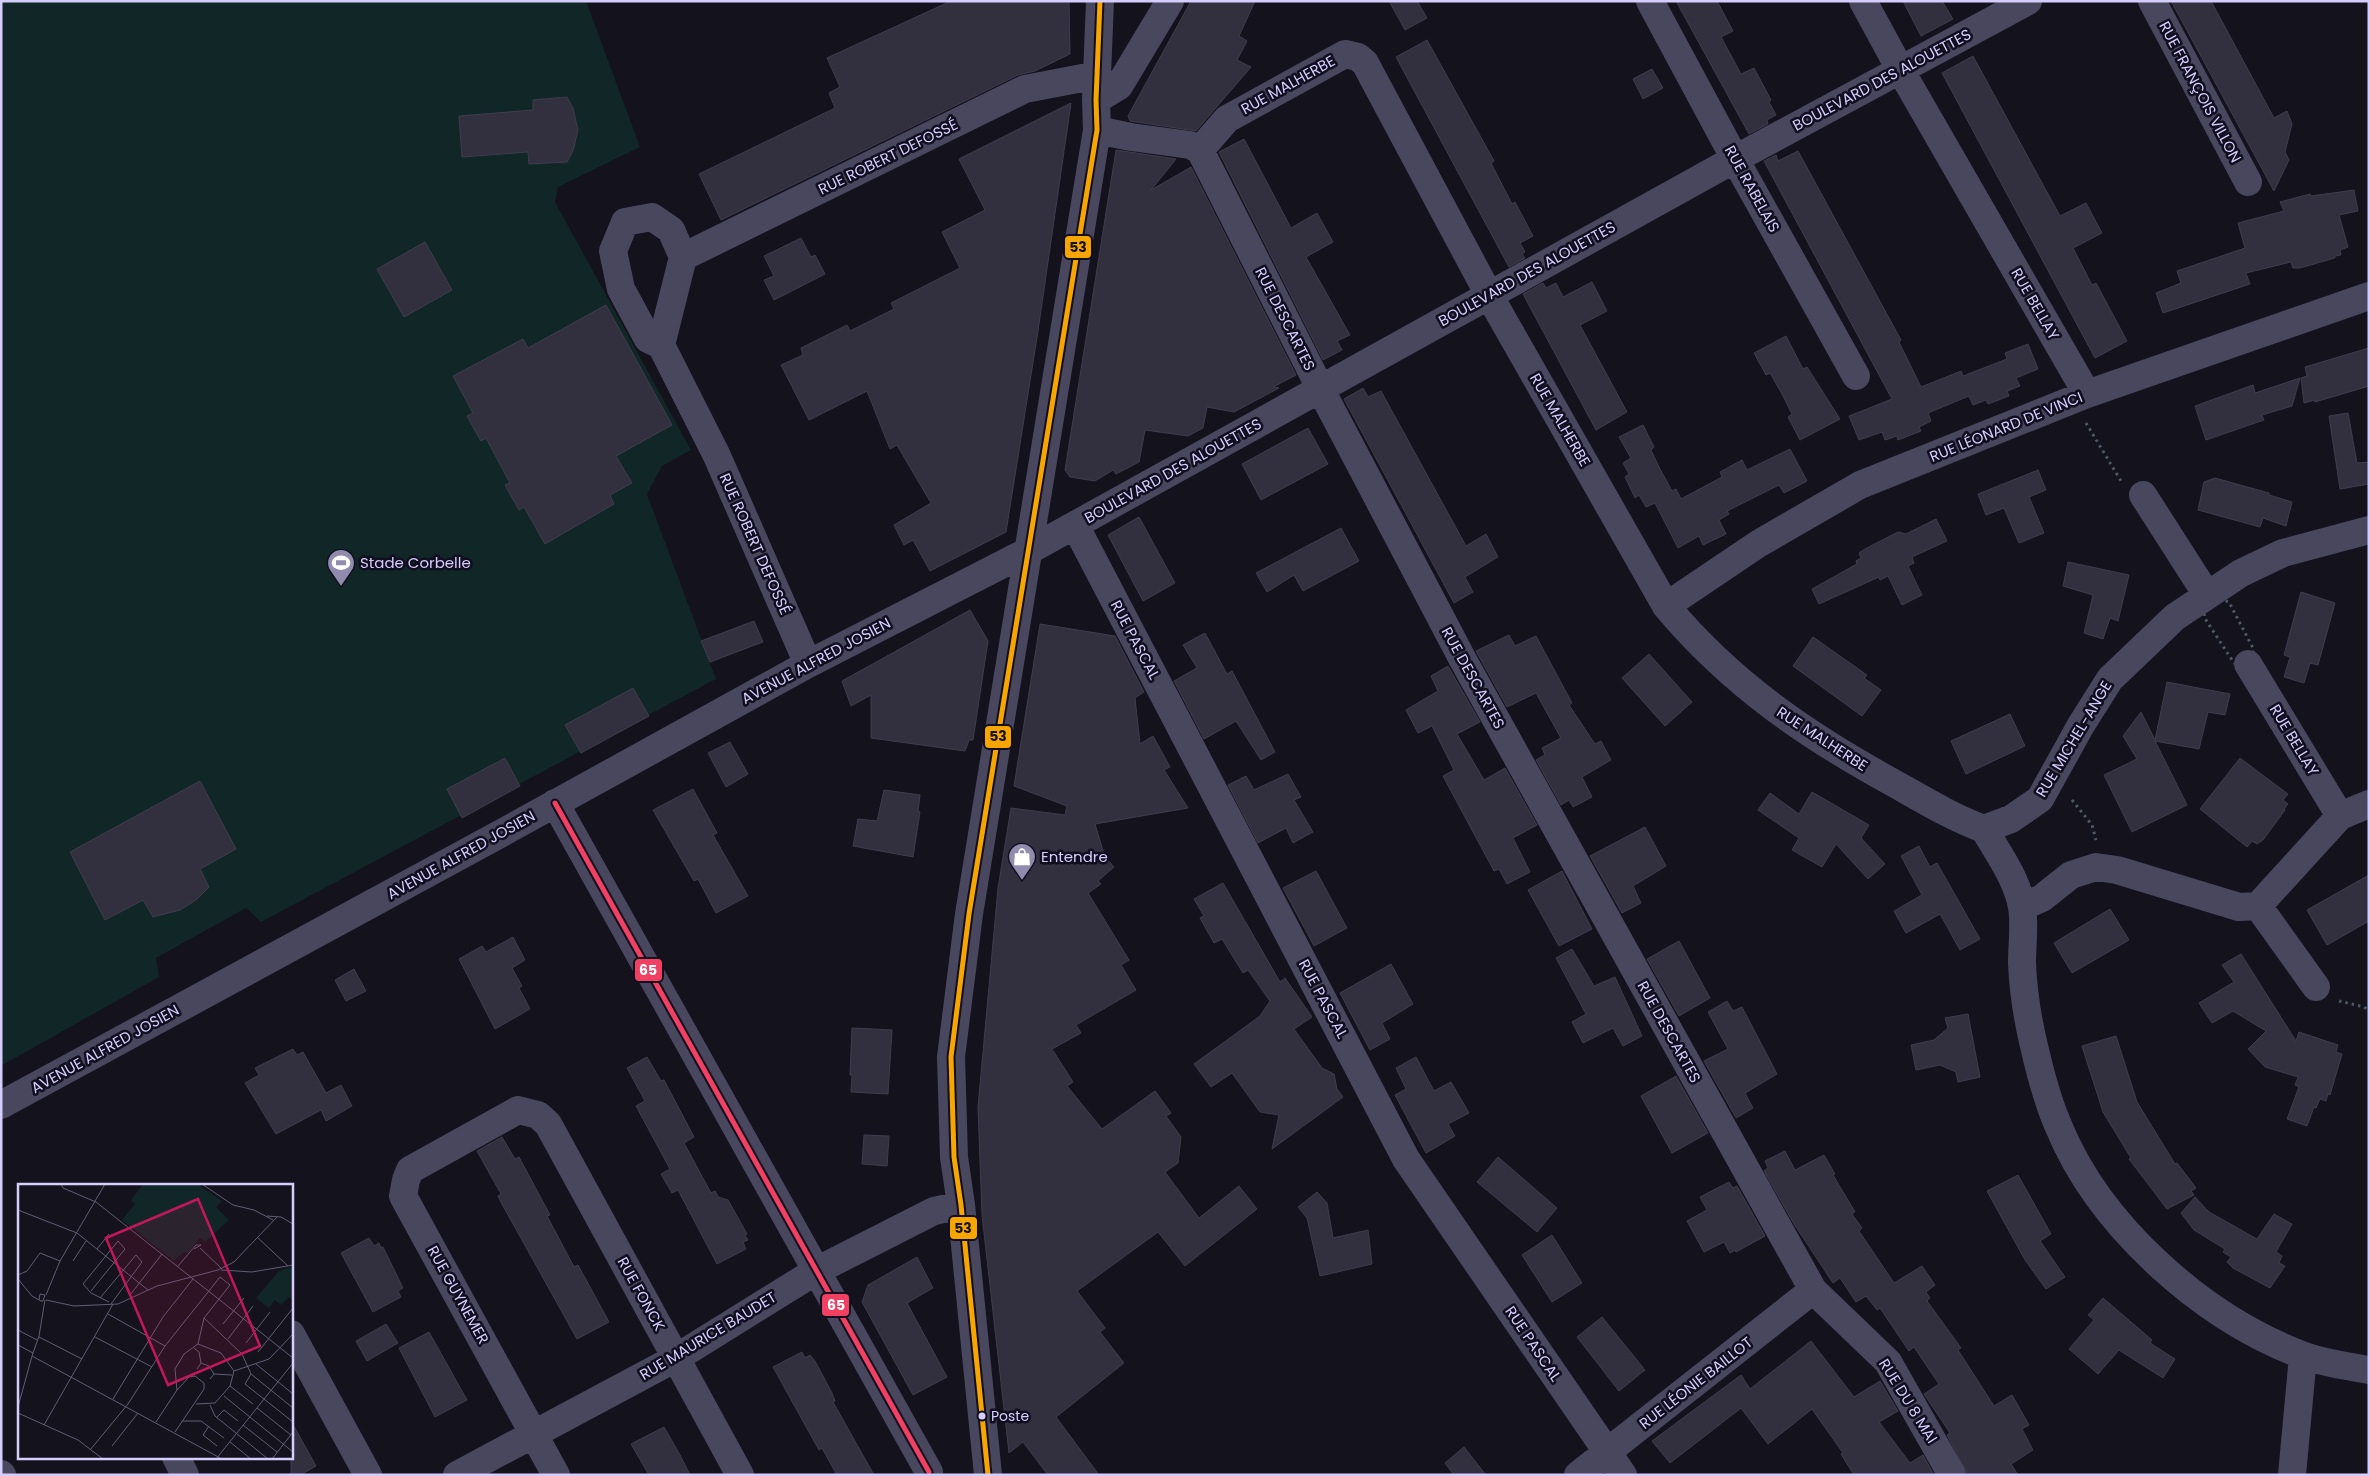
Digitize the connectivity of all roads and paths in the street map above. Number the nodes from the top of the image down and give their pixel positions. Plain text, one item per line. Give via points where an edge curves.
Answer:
1 (1100, 1) edge
2 (1170, 1) edge
3 (1650, 1) edge
4 (1863, 1) edge
5 (2028, 1) edge
6 (2152, 1) edge
7 (1900, 71) junction
8 (1097, 87) junction
9 (1097, 130) junction
10 (1200, 150) junction
11 (1735, 159) junction
12 (2248, 182) dead end
13 (683, 258) junction
14 (1489, 295) junction
15 (2369, 296) edge
16 (661, 345) junction
17 (1856, 376) dead end
18 (1321, 390) junction
19 (2087, 394) junction
20 (2143, 495) joint
21 (1075, 525) junction
22 (2369, 530) edge
23 (1028, 550) junction
24 (2208, 595) junction
25 (1666, 606) junction
26 (808, 664) junction
27 (2248, 664) junction
28 (2051, 781) junction
29 (555, 803) junction
30 (2369, 804) edge
31 (2340, 816) junction
32 (1984, 829) junction
33 (2102, 868) junction
34 (2258, 906) junction
35 (2022, 907) junction
36 (2316, 987) dead end
37 (1, 1105) edge
38 (538, 1115) joint
39 (961, 1204) junction
40 (816, 1271) junction
41 (1813, 1290) junction
42 (292, 1336) edge
43 (2303, 1356) junction
44 (676, 1358) junction
45 (2369, 1370) edge
46 (534, 1433) junction
47 (1607, 1452) junction
48 (176, 1458) edge
49 (929, 1472) dead end
50 (185, 1475) edge
51 (368, 1475) edge
52 (457, 1475) edge
53 (556, 1475) edge
54 (740, 1475) edge
55 (988, 1475) edge
56 (1578, 1475) edge
57 (1623, 1475) edge
58 (1952, 1475) edge
59 (2292, 1475) edge

1 - 8 street
2 - 8 street via 1119,86
3 - 11 street, RUE RABELAIS
4 - 7 street, RUE BELLAY
5 - 7 street, BOULEVARD DES ALOUETTES
6 - 12 street, RUE FRANÇOIS VILLON
7 - 11 street, BOULEVARD DES ALOUETTES
7 - 19 street, RUE BELLAY
8 - 9 street
8 - 13 street, RUE ROBERT DEFOSSÉ via 1025,89
9 - 10 street via 1190,145
9 - 23 street
10 - 14 street, RUE MALHERBE via 1227,118 1345,54 1358,57 1365,63
10 - 18 street, RUE DESCARTES
11 - 14 street, BOULEVARD DES ALOUETTES
11 - 17 street, RUE RABELAIS
13 - 16 street
13 - 16 street, RUE ROBERT DEFOSSÉ via 671,230 652,217 625,222 613,251 621,289 648,339
14 - 18 street, BOULEVARD DES ALOUETTES
14 - 25 street, RUE MALHERBE
15 - 19 street, RUE LÉONARD DE VINCI
16 - 26 street, RUE ROBERT DEFOSSÉ via 717,456
18 - 21 street, BOULEVARD DES ALOUETTES
18 - 41 street, RUE DESCARTES via 1463,660
19 - 20 path via 2082,417 2120,480
19 - 25 street, RUE LÉONARD DE VINCI via 1860,485 1758,544
20 - 24 street
21 - 23 street, BOULEVARD DES ALOUETTES
21 - 47 street, RUE PASCAL via 1406,1159
22 - 24 street, RUE MICHEL-ANGE via 2283,553 2241,573
23 - 26 street, AVENUE ALFRED JOSIEN
23 - 39 street via 969,914 951,1057 954,1157
24 - 27 path via 2204,617 2234,663
24 - 27 path via 2229,602 2254,650
24 - 28 street, RUE MICHEL-ANGE via 2175,617 2110,679
25 - 32 street, RUE MALHERBE via 1726,670 1778,711 1875,773
26 - 29 street, AVENUE ALFRED JOSIEN
27 - 31 street, RUE BELLAY
28 - 32 street, RUE MICHEL-ANGE via 2040,799 2029,807 2011,819
28 - 33 path via 2080,807 2092,825
29 - 37 street, AVENUE ALFRED JOSIEN
29 - 40 street
30 - 31 street
31 - 34 street
32 - 35 street via 2011,876
33 - 34 street via 2239,907
33 - 35 street via 2071,875 2042,898
34 - 36 street
35 - 43 street via 2022,966 2033,1044 2058,1126 2078,1164 2136,1243 2191,1293 2238,1325
38 - 44 street, RUE FONCK via 548,1124
38 - 46 street, RUE GUYNEMER via 518,1110 410,1170 403,1196
39 - 40 street, RUE MAURICE BAUDET via 934,1211
39 - 55 street
40 - 44 street, RUE MAURICE BAUDET
40 - 49 street
41 - 47 street, RUE LÉONIE BAILLOT
41 - 58 street, RUE DU 8 MAI via 1888,1362
42 - 51 street
43 - 45 street
43 - 59 street
44 - 46 street, RUE MAURICE BAUDET
44 - 54 street, RUE FONCK
46 - 52 street, RUE MAURICE BAUDET
46 - 53 street, RUE GUYNEMER
47 - 56 street, RUE LÉONIE BAILLOT
47 - 57 street, RUE PASCAL
48 - 50 street

